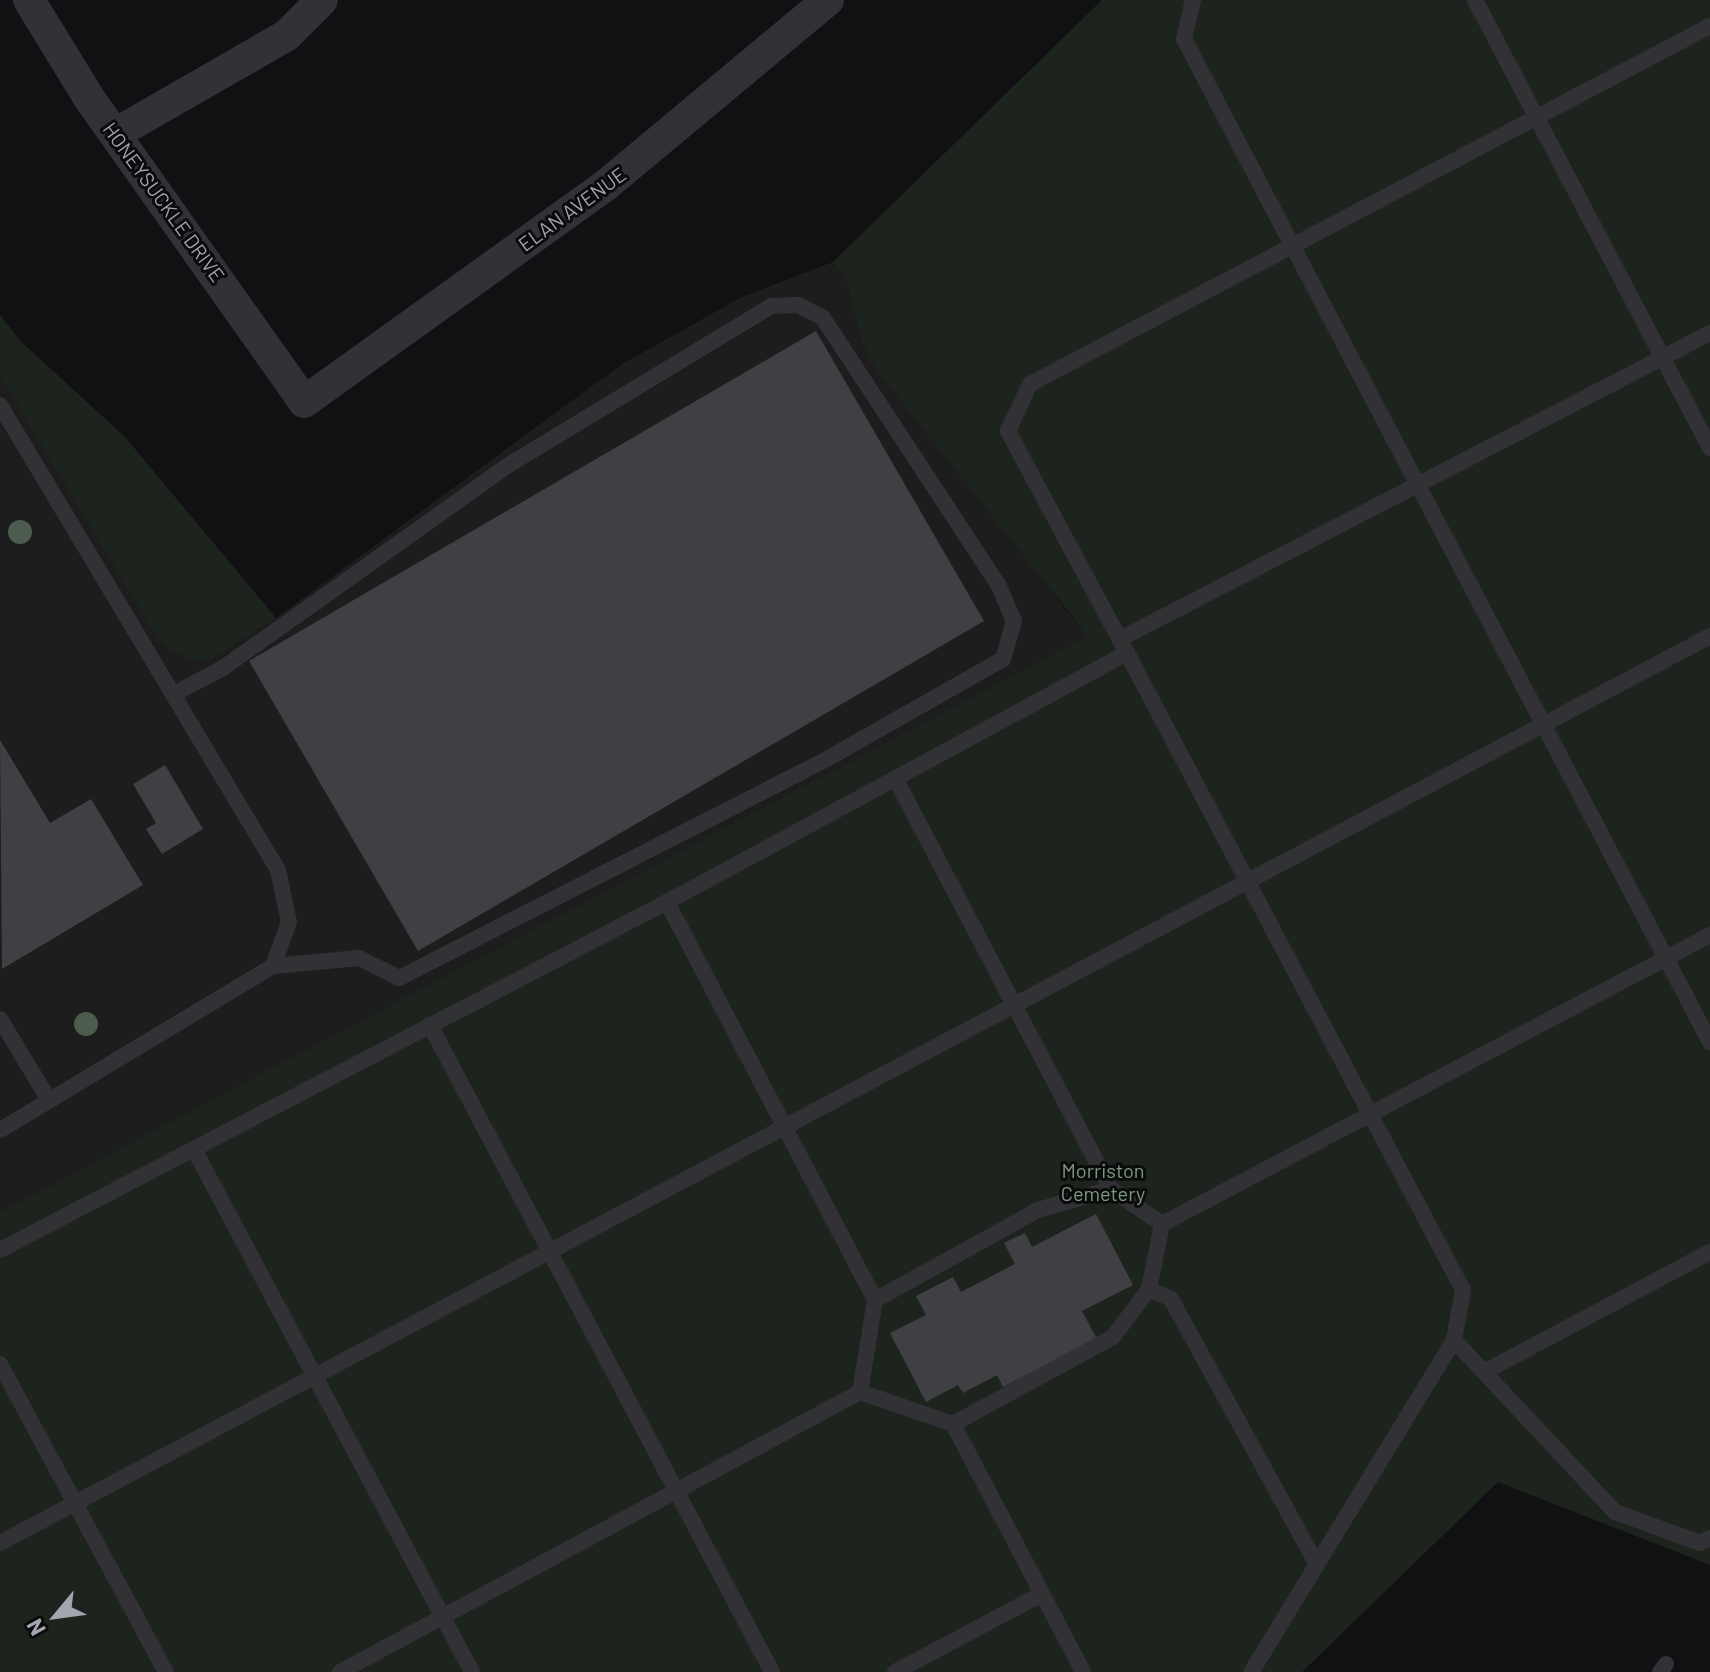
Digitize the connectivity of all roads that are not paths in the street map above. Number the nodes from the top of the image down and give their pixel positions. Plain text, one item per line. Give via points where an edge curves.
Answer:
1 (29, 0) edge
2 (322, 0) edge
3 (828, 0) edge
4 (1193, 0) edge
5 (1475, 0) edge
6 (1710, 26) edge
7 (1537, 117) junction
8 (115, 134) junction
9 (1293, 246) junction
10 (1710, 333) edge
11 (1663, 358) junction
12 (304, 402) joint
13 (0, 405) edge
14 (1710, 448) edge
15 (1419, 487) junction
16 (1710, 636) edge
17 (1124, 646) junction
18 (174, 694) junction
19 (1543, 725) junction
20 (895, 778) junction
21 (1246, 881) junction
22 (667, 902) junction
23 (1710, 935) edge
24 (1665, 959) junction
25 (273, 966) junction
26 (1014, 1004) junction
27 (0, 1019) edge
28 (430, 1025) junction
29 (1710, 1042) edge
30 (49, 1100) junction
31 (1370, 1115) junction
32 (783, 1125) junction
33 (0, 1130) edge
34 (194, 1149) junction
35 (1111, 1189) junction
36 (1162, 1224) junction
37 (0, 1250) edge
38 (549, 1250) junction
39 (1710, 1252) edge
40 (1149, 1289) junction
41 (875, 1300) junction
42 (1454, 1340) junction
43 (0, 1364) edge
44 (1484, 1372) junction
45 (314, 1375) junction
46 (860, 1392) junction
47 (953, 1424) junction
48 (676, 1491) junction
49 (75, 1503) junction
50 (1710, 1538) edge
51 (0, 1543) edge
52 (1317, 1565) junction
53 (1042, 1594) junction
54 (442, 1617) junction
55 (166, 1672) edge
56 (340, 1672) edge
57 (472, 1672) edge
58 (772, 1672) edge
59 (895, 1672) edge
60 (1083, 1672) edge
61 (1251, 1672) edge

1 - 8 street, HONEYSUCKLE DRIVE
2 - 8 street via 287,35
3 - 12 street, ELAN AVENUE via 606,185
4 - 9 lane via 1184,39
5 - 7 lane
6 - 7 lane
7 - 9 lane
7 - 11 lane
8 - 12 street, HONEYSUCKLE DRIVE
9 - 15 lane
9 - 17 lane via 1030,384 1008,431
10 - 11 lane
11 - 14 lane
11 - 15 lane
13 - 18 lane
15 - 17 lane
15 - 19 lane
16 - 19 lane
17 - 20 lane
17 - 21 lane
18 - 25 lane via 278,870 289,922
18 - 25 lane via 223,668 507,466 771,306 798,305 823,318 998,584 1014,621 1003,659 829,758 399,978 359,958
19 - 21 lane
19 - 24 lane
20 - 22 lane
20 - 26 lane
21 - 26 lane
21 - 31 lane
22 - 28 lane
22 - 32 lane
23 - 24 lane
24 - 29 lane
24 - 31 lane
25 - 30 lane
26 - 32 lane
26 - 35 lane
27 - 30 lane
28 - 34 lane
28 - 38 lane
30 - 33 lane
31 - 36 lane
31 - 42 lane via 1463,1290
32 - 38 lane
32 - 41 lane
34 - 37 lane
34 - 45 lane
35 - 36 lane
35 - 41 lane via 1038,1210
36 - 40 lane
38 - 45 lane
38 - 48 lane
39 - 44 lane
40 - 47 lane via 1113,1337
40 - 52 lane via 1171,1299
41 - 46 lane
42 - 44 lane
42 - 52 lane
43 - 49 lane
44 - 50 lane via 1615,1512 1700,1543
45 - 49 lane
45 - 54 lane
46 - 47 lane
46 - 48 lane
47 - 53 lane
48 - 54 lane
48 - 58 lane
49 - 51 lane
49 - 55 lane
52 - 61 lane
53 - 59 lane
53 - 60 lane
54 - 56 lane
54 - 57 lane

